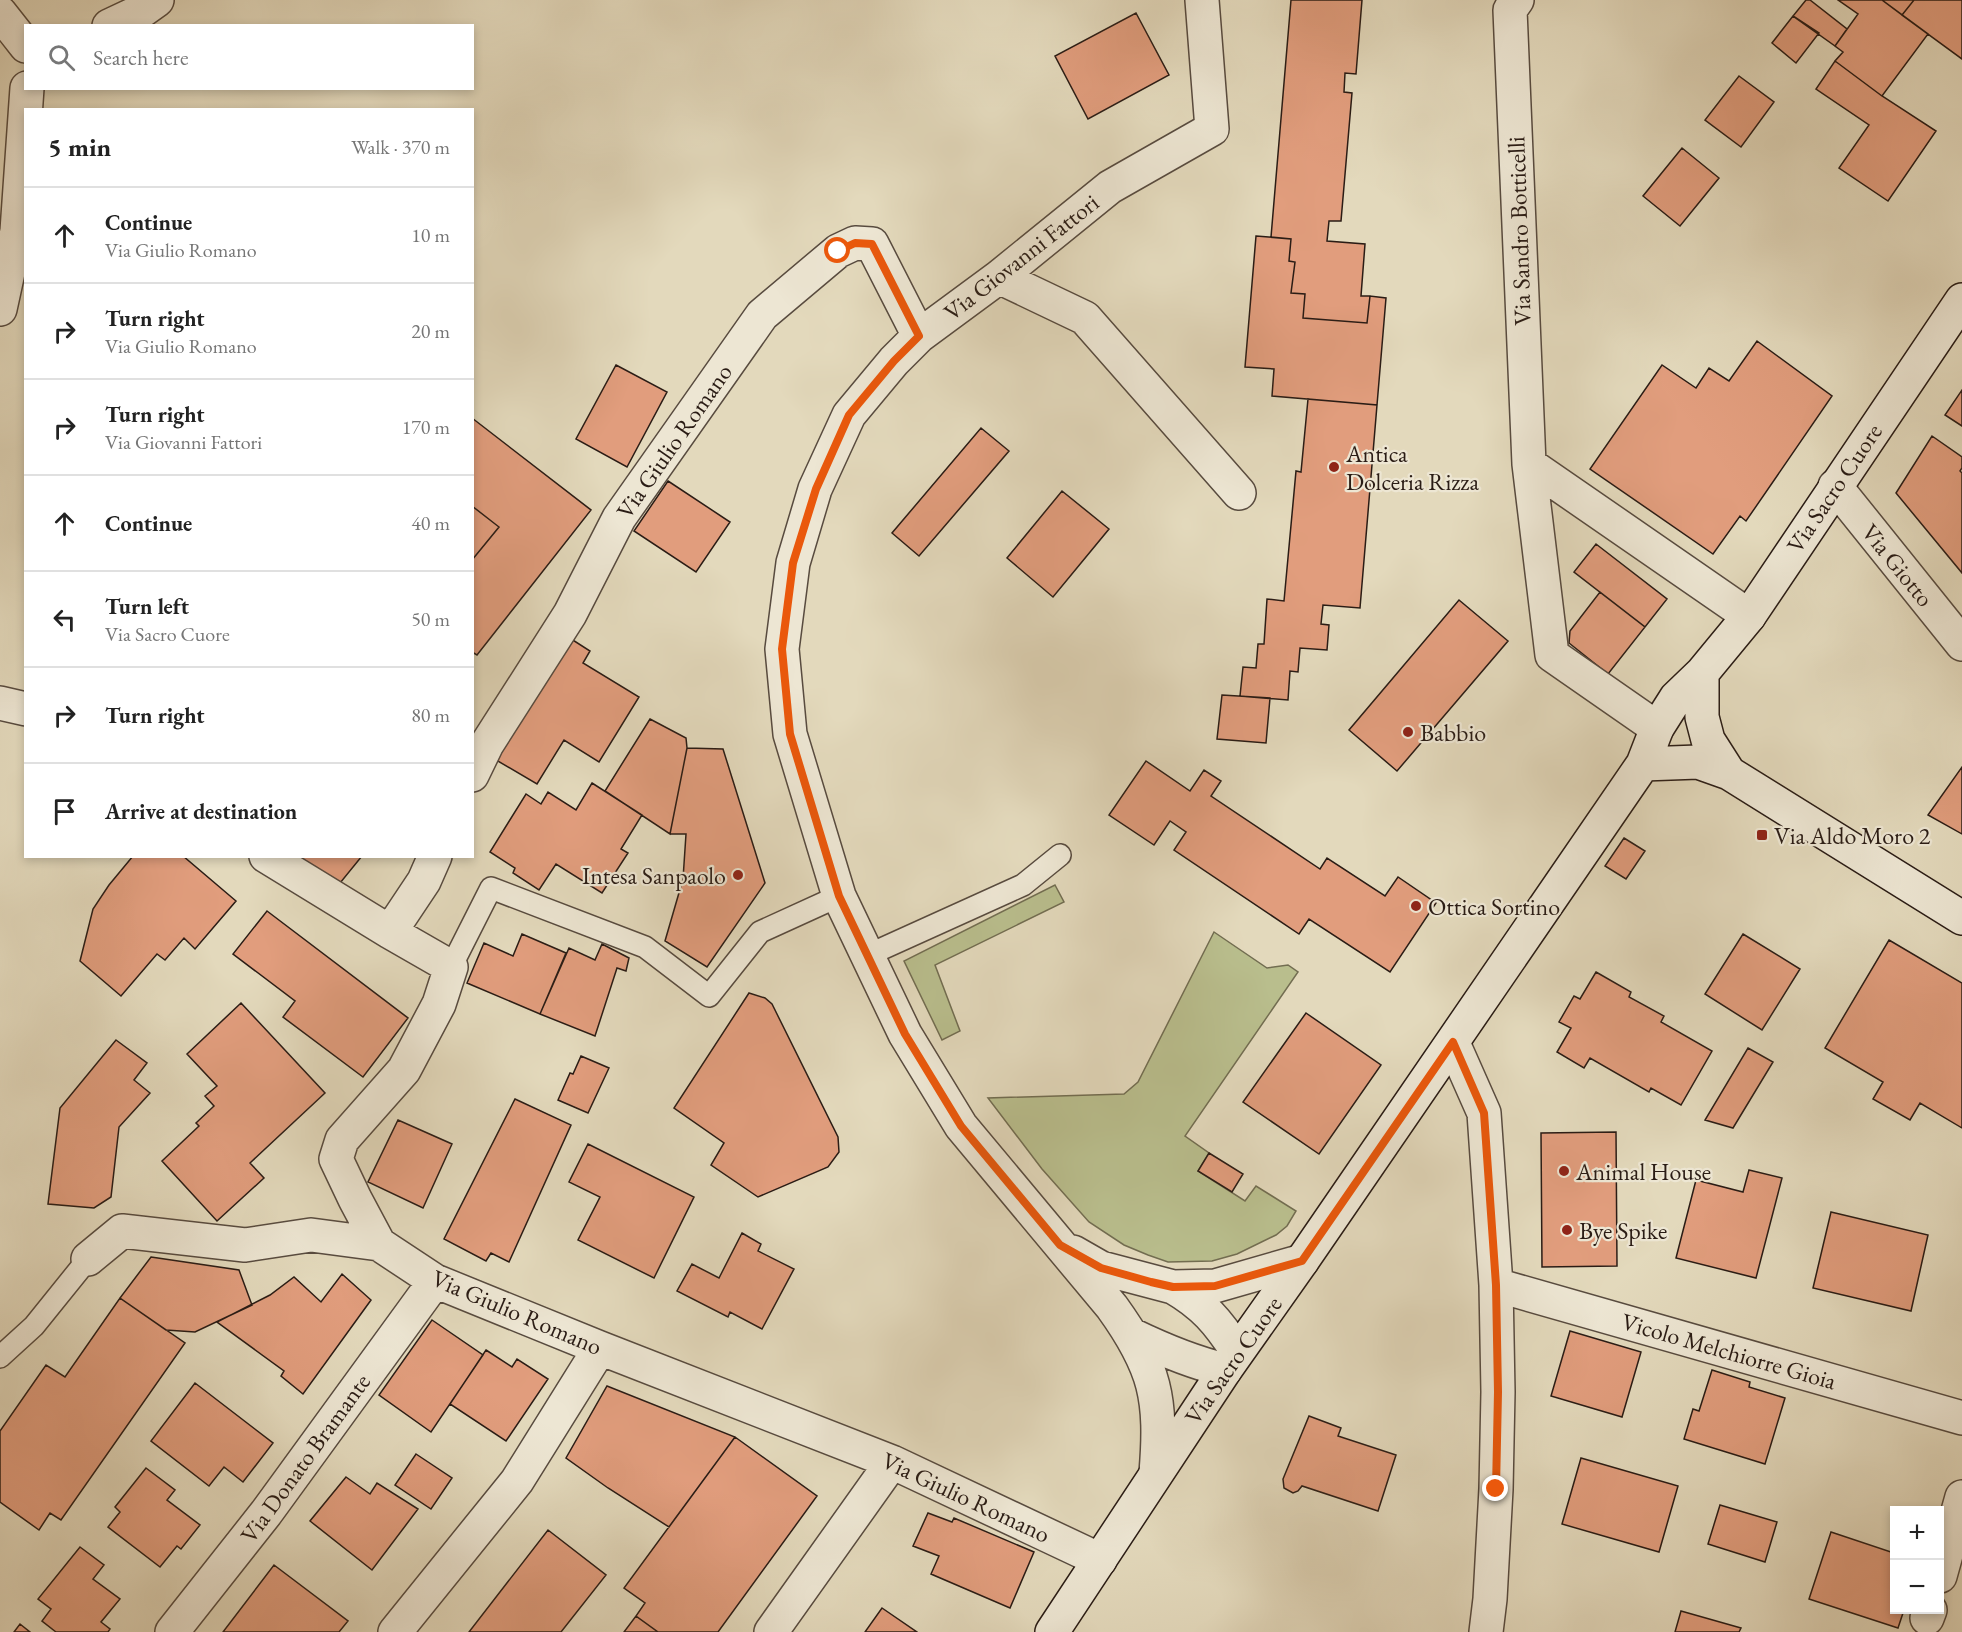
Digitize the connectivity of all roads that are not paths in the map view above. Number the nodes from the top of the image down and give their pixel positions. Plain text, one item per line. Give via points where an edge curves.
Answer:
1 (157, 0) edge
2 (1202, 0) edge
3 (1518, 0) edge
4 (0, 13) edge
5 (114, 24) edge
6 (24, 43) edge
7 (27, 90) edge
8 (26, 108) edge
9 (24, 131) edge
10 (999, 277) junction
11 (1962, 300) edge
12 (0, 309) edge
13 (919, 336) junction
14 (1529, 464) junction
15 (1835, 486) junction
16 (1239, 493) dead end
17 (1749, 616) junction
18 (1962, 644) edge
19 (1702, 673) junction
20 (0, 703) edge
21 (24, 709) edge
22 (1657, 728) junction
23 (1643, 764) junction
24 (474, 771) edge
25 (1729, 773) junction
26 (1059, 855) dead end
27 (269, 858) edge
28 (434, 858) edge
29 (839, 896) junction
30 (1962, 918) edge
31 (390, 932) junction
32 (866, 956) junction
33 (451, 968) junction
34 (1453, 1042) junction
35 (380, 1244) junction
36 (1060, 1245) junction
37 (88, 1259) joint
38 (1302, 1261) junction
39 (435, 1281) junction
40 (1496, 1285) junction
41 (1173, 1287) junction
42 (1132, 1335) junction
43 (600, 1348) junction
44 (0, 1357) edge
45 (1231, 1360) junction
46 (1962, 1418) edge
47 (892, 1462) junction
48 (1156, 1473) junction
49 (1962, 1497) edge
50 (1100, 1560) junction
51 (1944, 1562) edge
52 (172, 1632) edge
53 (395, 1632) edge
54 (771, 1632) edge
55 (1052, 1632) edge
56 (1486, 1632) edge

1 - 5 street
2 - 10 street, Via Giovanni Fattori via 1212,129 1110,187
3 - 14 street, Via Sandro Botticelli via 1510,10
4 - 6 street
7 - 8 street
9 - 12 street via 17,231
10 - 13 street, Via Giovanni Fattori
10 - 16 street via 1085,318
11 - 15 street, Via Sacro Cuore
13 - 24 street, Via Giulio Romano via 872,244 855,243 838,251 762,315 619,518 570,614
13 - 29 street, Via Giovanni Fattori via 849,415 816,489 793,563 782,649 790,734
14 - 17 street
14 - 22 street, Via Sandro Botticelli via 1552,655
15 - 17 street, Via Sacro Cuore
15 - 18 street, Via Giotto
17 - 19 street, Via Sacro Cuore
19 - 22 street, Via Sacro Cuore via 1676,699
19 - 25 street via 1702,717 1708,740
20 - 21 street
22 - 23 street, Via Sacro Cuore
23 - 25 street via 1698,762
23 - 34 street, Via Sacro Cuore
25 - 30 street
26 - 32 lane via 1023,885
27 - 31 street
28 - 31 street via 424,881
29 - 32 street, Via Giovanni Fattori
29 - 33 lane via 760,932 710,996 645,947 491,888
31 - 33 street
32 - 36 street, Via Giovanni Fattori via 905,1034 961,1126
33 - 35 street, Via Giulio Romano via 439,1004 404,1070 342,1140 336,1159
34 - 38 street, Via Sacro Cuore
34 - 40 street via 1484,1113
35 - 37 street via 311,1235 244,1245 122,1231
35 - 39 street, Via Giulio Romano
36 - 41 street via 1101,1268
36 - 42 street, Via Giovanni Fattori
37 - 44 lane via 34,1326
38 - 41 street via 1215,1286
38 - 45 street, Via Sacro Cuore
39 - 43 street, Via Giulio Romano
39 - 52 street, Via Donato Bramante via 266,1513
40 - 46 street, Vicolo Melchiorre Gioia
40 - 56 street via 1496,1489
41 - 45 street via 1194,1299 1220,1326
42 - 45 street via 1186,1359
42 - 48 street, Via Giovanni Fattori via 1151,1373 1158,1405
43 - 47 street, Via Giulio Romano
43 - 53 street via 517,1481
45 - 48 street, Via Sacro Cuore
47 - 50 street, Via Giulio Romano
47 - 54 street
48 - 50 street, Via Sacro Cuore
49 - 51 street
50 - 55 street, Via Sacro Cuore

